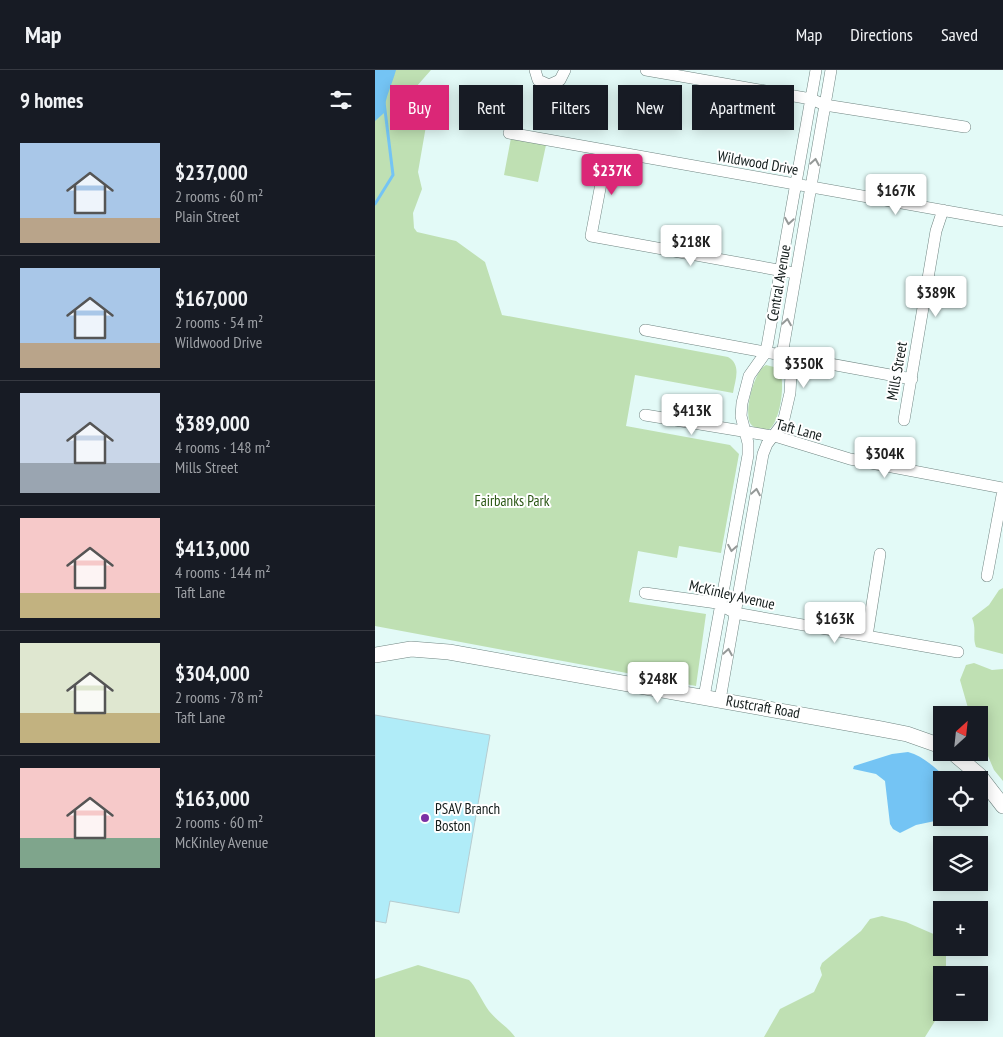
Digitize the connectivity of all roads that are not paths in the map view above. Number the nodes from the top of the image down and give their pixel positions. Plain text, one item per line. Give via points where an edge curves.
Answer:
1 (535, 70) edge
2 (565, 70) edge
3 (646, 70) edge
4 (816, 70) edge
5 (831, 70) edge
6 (811, 99) junction
7 (825, 104) junction
8 (965, 128) dead end
9 (509, 133) dead end
10 (607, 152) junction
11 (795, 184) junction
12 (811, 188) junction
13 (943, 210) junction
14 (1003, 221) edge
15 (781, 270) junction
16 (795, 273) junction
17 (645, 330) dead end
18 (766, 352) junction
19 (782, 355) junction
20 (911, 379) junction
21 (645, 416) dead end
22 (904, 420) dead end
23 (745, 432) junction
24 (773, 437) junction
25 (1003, 489) edge
26 (880, 554) dead end
27 (987, 576) dead end
28 (645, 593) dead end
29 (722, 606) junction
30 (735, 613) junction
31 (867, 636) junction
32 (959, 652) dead end
33 (375, 655) edge
34 (704, 697) junction
35 (720, 700) junction
36 (933, 743) edge
37 (963, 761) edge
38 (1003, 806) edge

1 - 2 street via 540,81 552,85 561,80
3 - 6 street
4 - 6 street, Central Avenue
5 - 7 street, Central Avenue
6 - 7 street
6 - 11 street, Central Avenue
7 - 8 street
12 -> 7 street, Central Avenue
9 - 10 street, Wildwood Drive
10 - 11 street, Wildwood Drive
10 - 15 street via 591,236
11 - 12 street, Wildwood Drive
11 -> 15 street, Central Avenue
12 - 13 street, Wildwood Drive
12 - 16 street, Central Avenue
13 - 14 street, Wildwood Drive
13 - 20 street, Mills Street via 936,231
15 - 16 street
15 - 18 street, Central Avenue
19 -> 16 street, Central Avenue
17 - 18 street
18 - 19 street
18 - 23 street, Central Avenue via 751,371 747,382 741,416
19 - 20 street
19 - 24 street via 791,374 791,385 783,423
20 - 22 street, Mills Street
21 - 23 street, Taft Lane
23 - 24 street, Taft Lane
23 -> 29 street, Central Avenue via 748,454
24 - 25 street, Taft Lane via 850,459
30 -> 24 street via 763,454
25 - 27 street
26 - 31 street
28 - 29 street, McKinley Avenue
29 - 30 street, McKinley Avenue
29 - 34 street, Central Avenue
30 - 31 street, McKinley Avenue
35 -> 30 street
31 - 32 street, McKinley Avenue
33 - 34 main road, Rustcraft Road via 411,649 449,652
34 - 35 main road, Rustcraft Road
35 - 36 main road, Rustcraft Road via 907,734
37 - 38 main road via 979,775

